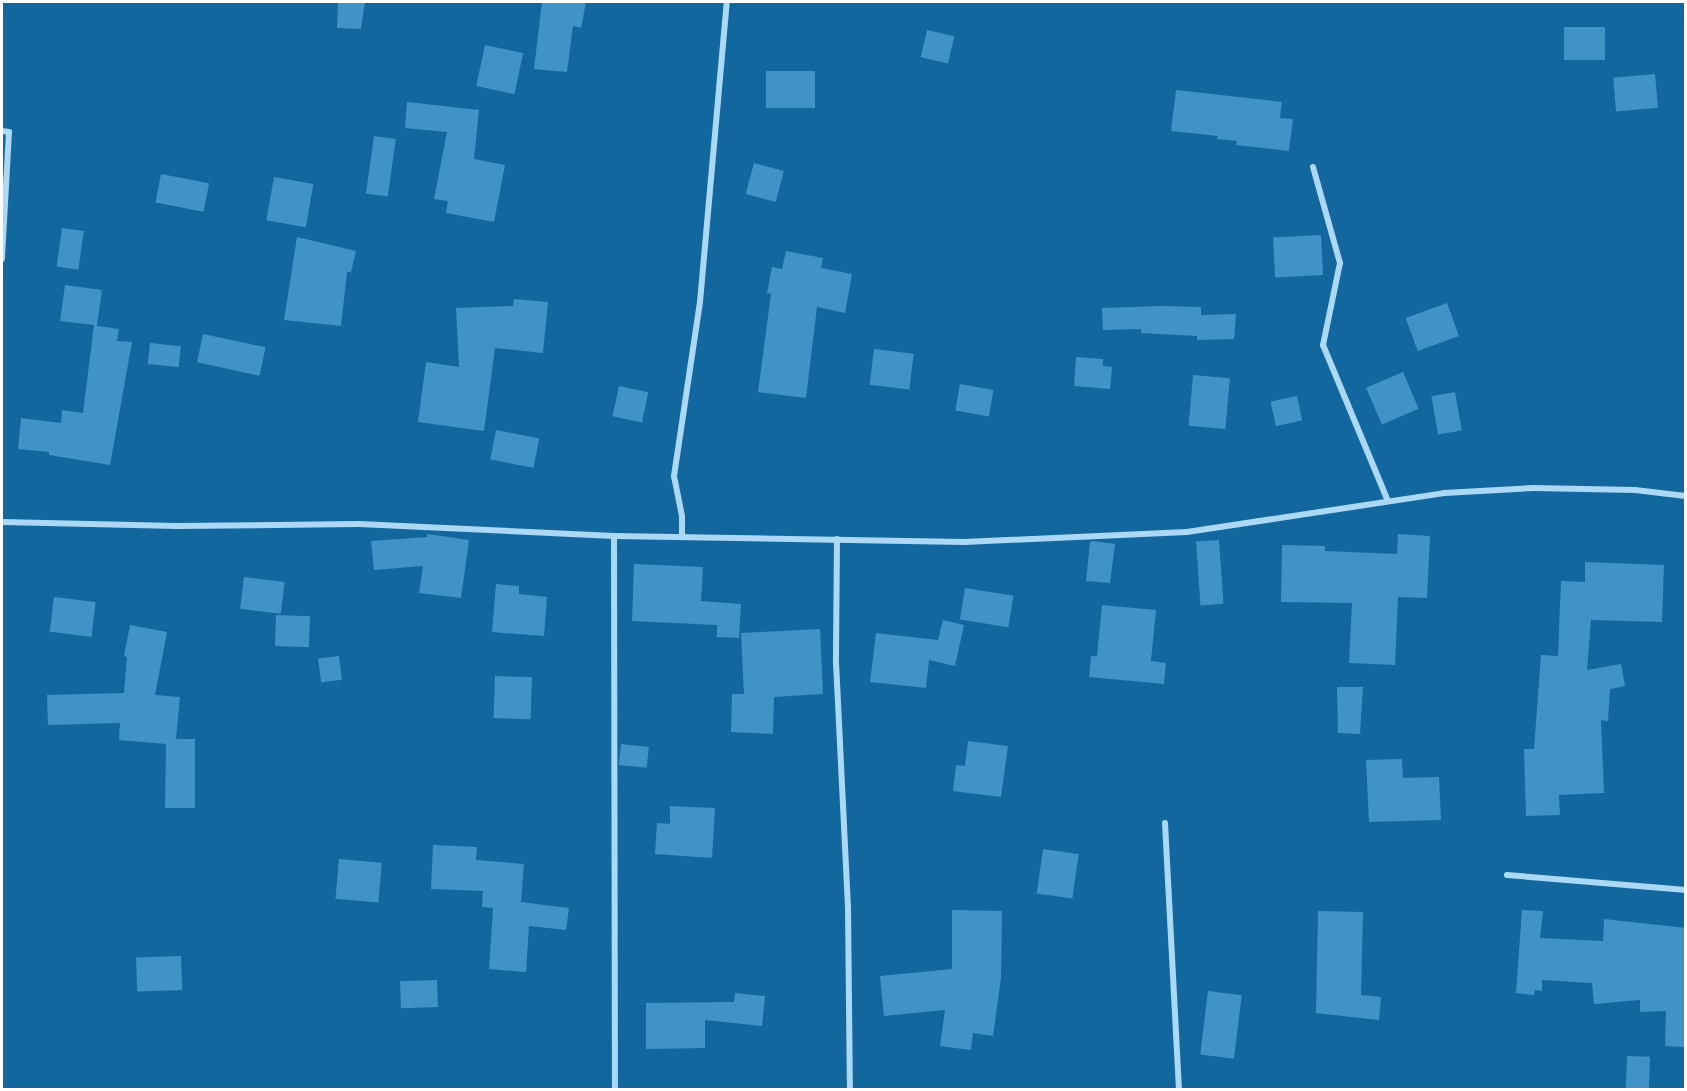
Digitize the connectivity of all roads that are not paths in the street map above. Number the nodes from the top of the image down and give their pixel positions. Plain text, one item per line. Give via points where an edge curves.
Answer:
1 (727, 2) edge
2 (2, 131) edge
3 (1313, 167) dead end
4 (2, 259) edge
5 (1686, 496) edge
6 (1388, 501) junction
7 (2, 522) edge
8 (614, 536) junction
9 (682, 536) junction
10 (837, 539) junction
11 (1165, 823) dead end
12 (1507, 875) dead end
13 (1686, 891) edge
14 (615, 1089) edge
15 (850, 1089) edge
16 (1179, 1089) edge

1 - 9 street via 700,302 674,476
2 - 4 street via 9,132
3 - 6 street via 1340,263 1323,345
5 - 6 street via 1635,490 1533,488
6 - 10 street via 1187,532 964,542
7 - 8 street via 177,526 359,524
8 - 9 street
8 - 14 street
9 - 10 street
10 - 15 street via 836,662 848,908
11 - 16 street
12 - 13 street

